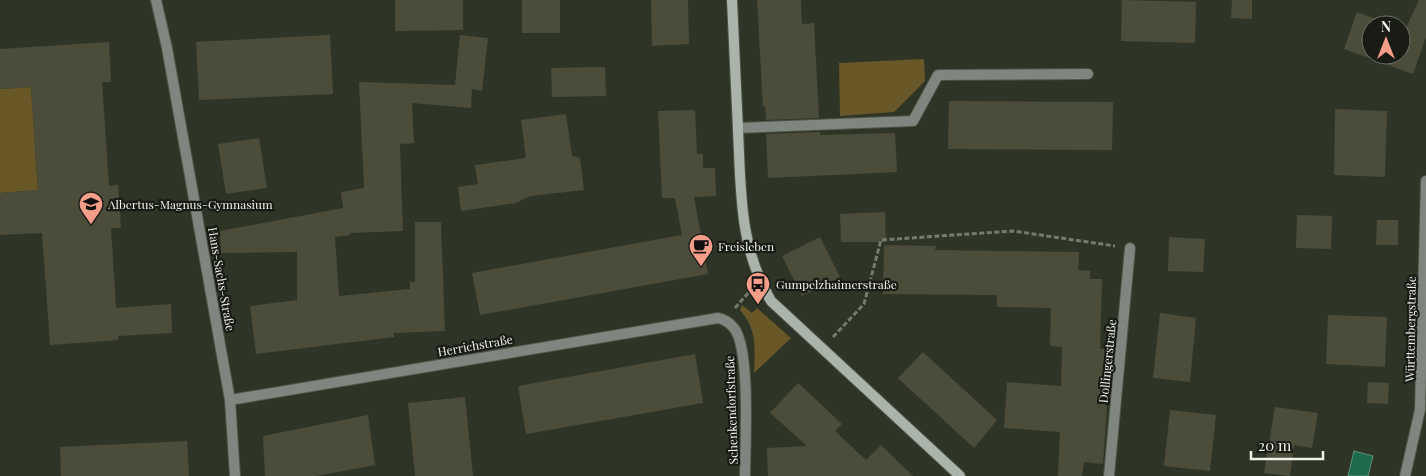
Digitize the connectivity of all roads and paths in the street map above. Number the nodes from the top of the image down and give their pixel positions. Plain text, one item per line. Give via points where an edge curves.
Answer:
1 (156, 0) edge
2 (732, 0) edge
3 (1088, 74) dead end
4 (738, 128) junction
5 (1426, 181) edge
6 (1130, 248) joint
7 (759, 280) junction
8 (725, 320) junction
9 (822, 348) junction
10 (230, 400) junction
11 (234, 476) edge
12 (745, 476) edge
13 (960, 476) edge
14 (1108, 476) edge
15 (1405, 476) edge

1 - 10 street, Hans-Sachs-Straße
2 - 4 street
3 - 4 street via 938,75 913,121
4 - 7 street via 747,245
5 - 15 street, Württembergstraße via 1420,410
6 - 9 path via 1013,230 881,240 864,304
6 - 14 street, Dollingerstraße
7 - 8 path
7 - 9 street via 772,301
8 - 10 street, Herrichstraße via 705,318
8 - 12 street, Schenkendorfstraße via 734,328 744,358
9 - 13 street
10 - 11 street, Hans-Sachs-Straße

